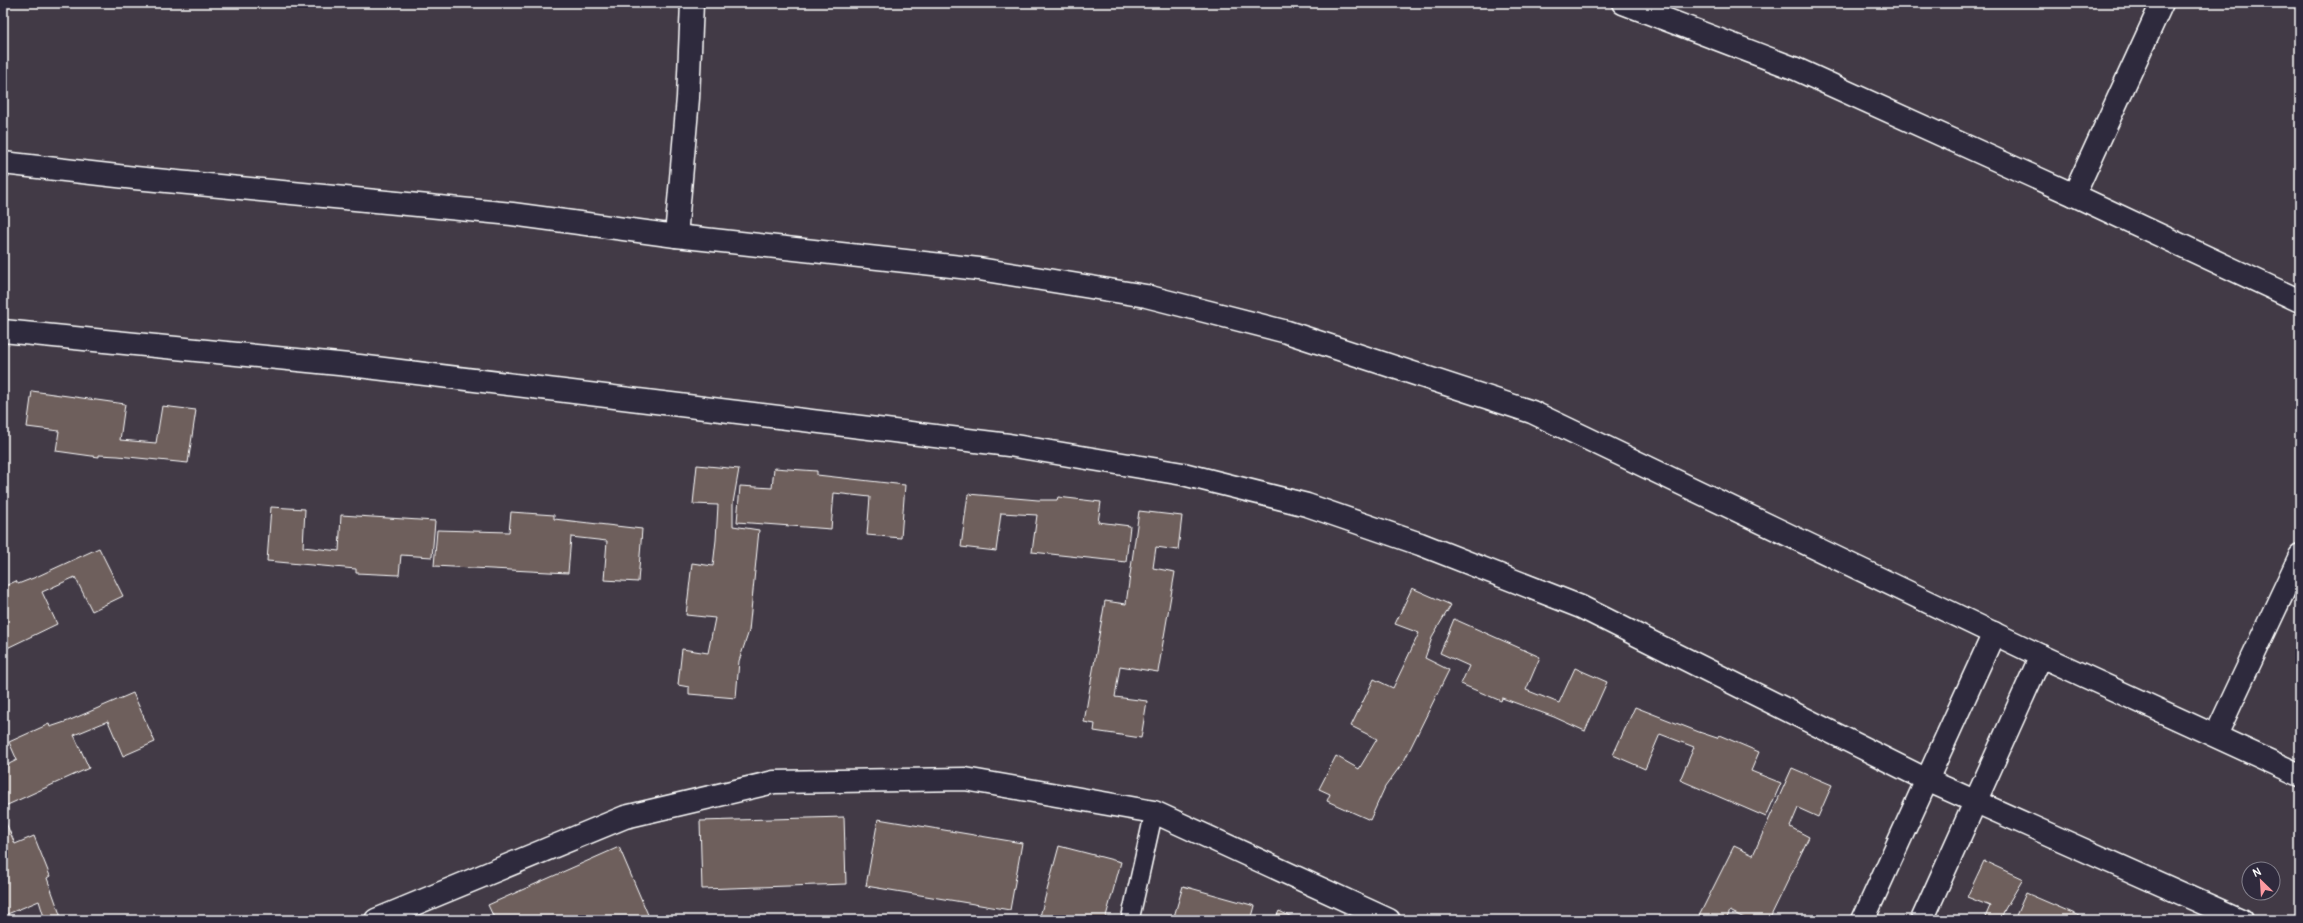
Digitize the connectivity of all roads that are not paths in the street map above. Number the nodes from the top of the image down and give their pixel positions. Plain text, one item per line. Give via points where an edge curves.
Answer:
1 (692, 3) edge
2 (1624, 3) edge
3 (2162, 3) edge
4 (3, 163) edge
5 (2074, 195) junction
6 (676, 236) junction
7 (2300, 301) edge
8 (3, 330) edge
9 (2300, 556) edge
10 (1994, 633) junction
11 (2041, 656) junction
12 (2216, 735) junction
13 (2300, 775) edge
14 (1927, 780) junction
15 (1976, 802) junction
16 (1154, 812) junction
17 (376, 920) edge
18 (1130, 920) edge
19 (1389, 920) edge
20 (1863, 920) edge
21 (1922, 920) edge
22 (2241, 920) edge

1 - 6 street via 688,98
2 - 5 street via 1796,69
3 - 5 street
4 - 6 street via 512,214
5 - 7 street
6 - 10 street via 979,269 1146,296 1287,332 1532,412
8 - 14 street via 359,366 1001,444 1183,474 1307,505 1420,544 1581,607
9 - 12 street
10 - 11 street
10 - 14 street
11 - 12 street
11 - 15 street
12 - 13 street
14 - 15 street
14 - 20 street
15 - 21 street
15 - 22 street
16 - 17 street via 965,779 774,782 625,817
16 - 18 lane
16 - 19 street

